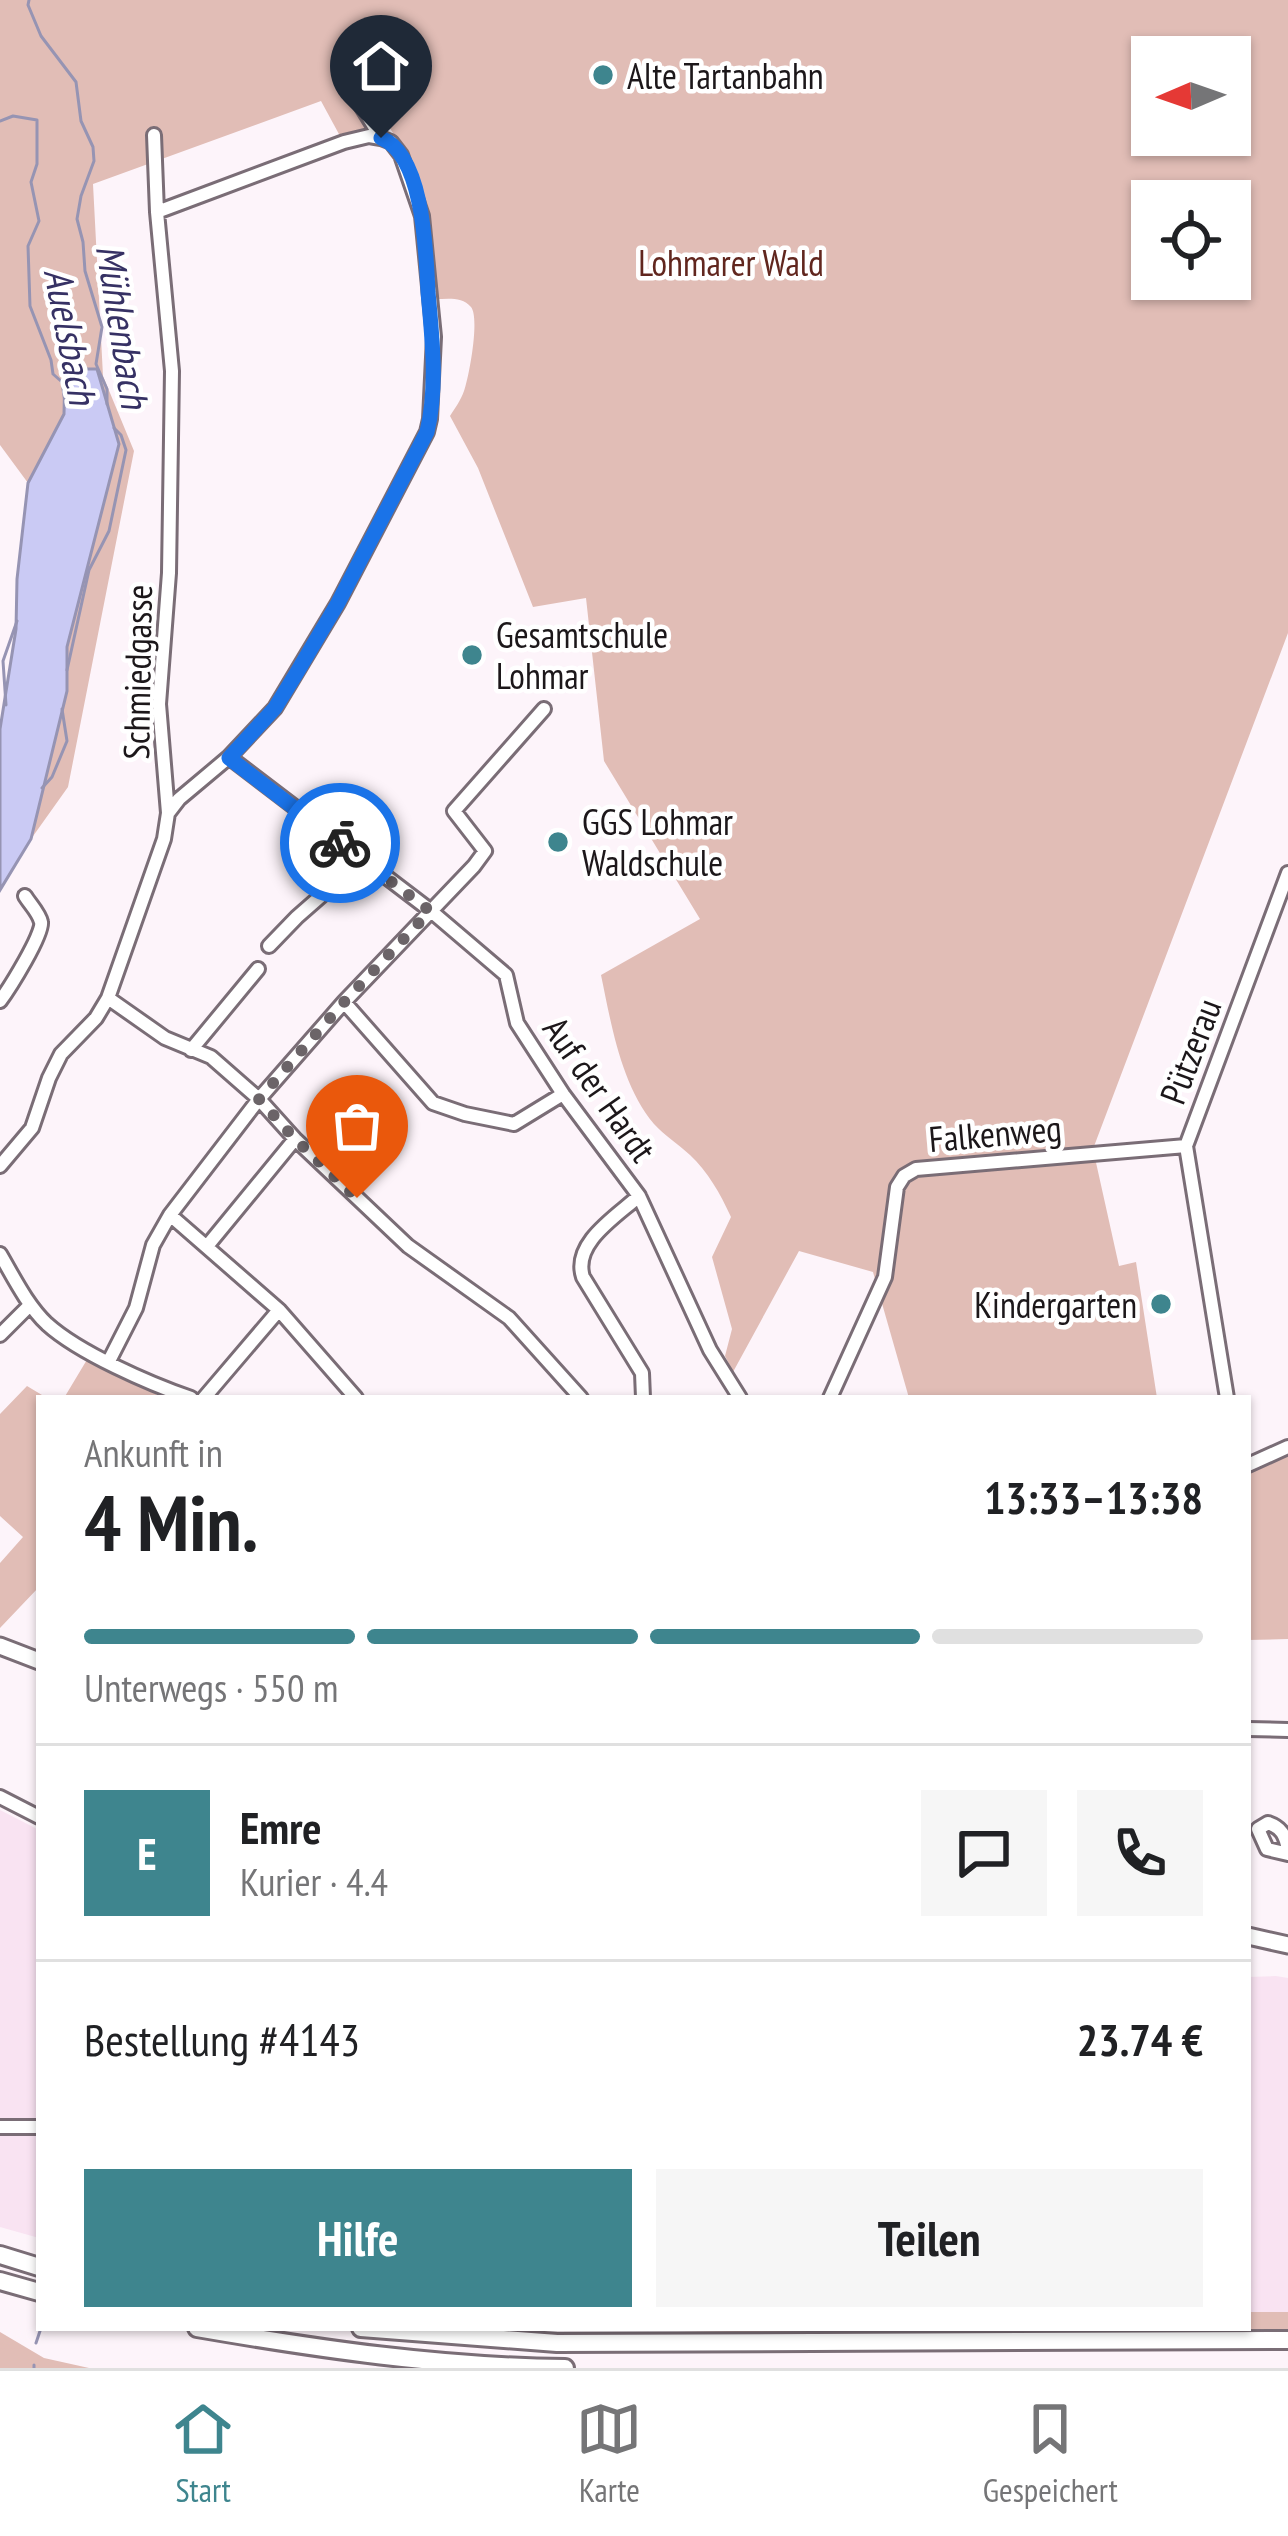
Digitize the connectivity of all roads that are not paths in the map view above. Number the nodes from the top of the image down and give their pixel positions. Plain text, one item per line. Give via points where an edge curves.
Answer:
1 (356, 97) dead end
2 (154, 135) dead end
3 (381, 138) junction
4 (158, 212) junction
5 (544, 709) dead end
6 (229, 758) junction
7 (168, 813) junction
8 (362, 860) junction
9 (1288, 873) edge
10 (25, 896) dead end
11 (430, 911) junction
12 (269, 946) dead end
13 (258, 969) dead end
14 (108, 998) junction
15 (0, 1001) edge
16 (344, 1002) junction
17 (191, 1050) junction
18 (563, 1094) junction
19 (259, 1099) junction
20 (295, 1139) junction
21 (1186, 1146) junction
22 (0, 1166) edge
23 (639, 1196) junction
24 (170, 1214) junction
25 (208, 1245) junction
26 (0, 1254) edge
27 (30, 1305) junction
28 (279, 1310) junction
29 (0, 1335) edge
30 (109, 1361) junction
31 (184, 1395) edge
32 (207, 1395) edge
33 (353, 1395) edge
34 (578, 1395) edge
35 (643, 1395) edge
36 (738, 1395) edge
37 (831, 1395) edge
38 (1227, 1395) edge
39 (1288, 1447) edge
40 (1251, 1464) edge
41 (0, 1646) edge
42 (36, 1660) edge
43 (1251, 1729) edge
44 (1288, 1730) edge
45 (0, 1797) edge
46 (36, 1815) edge
47 (1251, 1937) edge
48 (1288, 1945) edge
49 (0, 2127) edge
50 (36, 2127) edge
51 (0, 2255) edge
52 (36, 2266) edge
53 (0, 2281) edge
54 (36, 2291) edge
55 (215, 2331) edge
56 (400, 2331) edge
57 (1288, 2340) edge
58 (566, 2368) edge

1 - 3 street
2 - 4 street, Schmiedgasse
3 - 4 street via 344,142
3 - 6 street via 401,155 422,216 434,337 427,432 285,692
4 - 7 street, Schmiedgasse via 172,371 159,704
5 - 11 street via 454,812 484,851
6 - 7 street
6 - 8 street, Auf der Hardt
7 - 14 street, Schmiedgasse
8 - 11 street, Auf der Hardt
8 - 12 street
9 - 21 street, Pützerau
10 - 15 street via 42,930
11 - 16 street
11 - 18 street, Auf der Hardt via 506,975 517,1023
13 - 17 street
14 - 17 street
14 - 22 street, Schmiedgasse via 61,1054 32,1128
16 - 18 street via 433,1103 514,1124
16 - 19 street
17 - 19 street via 212,1057
18 - 23 street, Auf der Hardt
19 - 20 street
19 - 24 street
20 - 25 street
20 - 34 street via 408,1246 509,1318
21 - 37 street, Falkenweg via 909,1172 897,1187 885,1277
21 - 38 street, Pützerau
23 - 35 street via 579,1264 642,1373
23 - 36 street, Auf der Hardt
24 - 25 street
24 - 30 street
25 - 28 street
26 - 27 street
27 - 29 street
27 - 30 street
28 - 32 street
28 - 33 street
30 - 31 street
39 - 40 street
41 - 42 main road
43 - 44 street
45 - 46 street
47 - 48 main road
49 - 50 street
51 - 52 highway
53 - 54 highway
55 - 58 highway via 400,2358
56 - 57 highway via 557,2343

